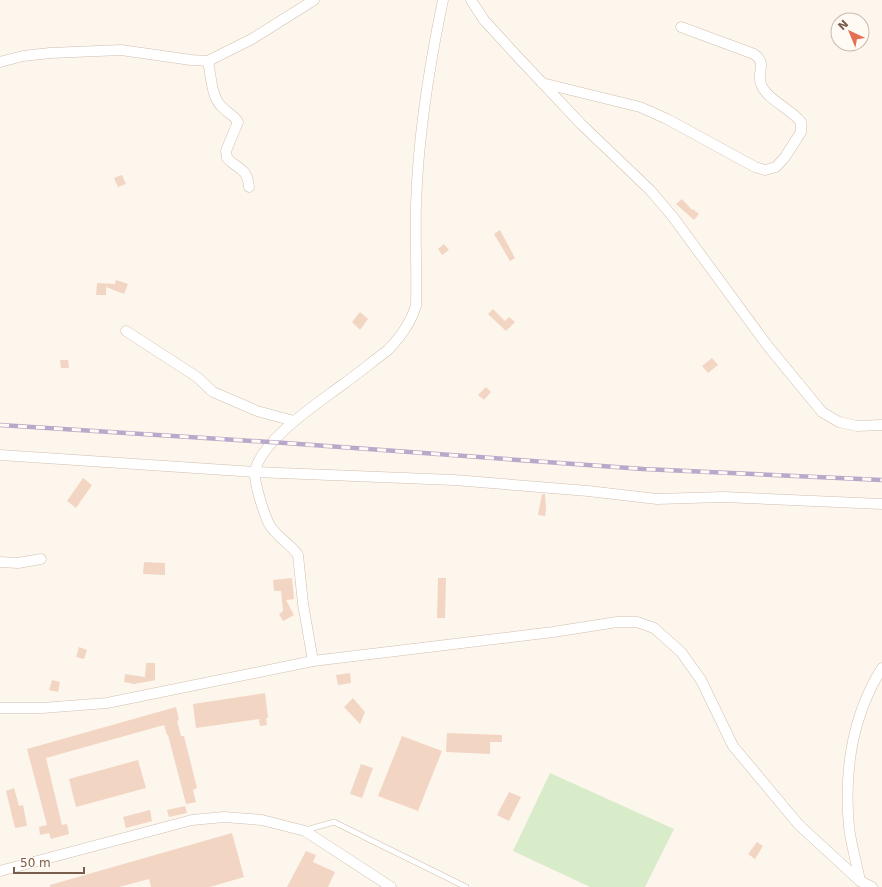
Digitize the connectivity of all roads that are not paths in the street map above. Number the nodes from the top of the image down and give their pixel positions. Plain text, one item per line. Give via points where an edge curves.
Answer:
1 (314, 0) edge
2 (443, 0) edge
3 (472, 0) edge
4 (681, 27) dead end
5 (208, 61) junction
6 (0, 62) edge
7 (542, 83) junction
8 (249, 187) dead end
9 (126, 330) dead end
10 (294, 421) junction
11 (882, 425) edge
12 (0, 455) edge
13 (255, 472) junction
14 (882, 504) edge
15 (41, 559) dead end
16 (0, 562) edge
17 (313, 661) junction
18 (882, 668) edge
19 (0, 708) edge
20 (305, 831) junction
21 (0, 871) edge
22 (861, 884) edge
23 (391, 887) edge
24 (466, 887) edge
25 (872, 887) edge

1 - 5 street via 252,39
2 - 10 street via 420,140 416,205 416,306 411,321 388,350
3 - 7 street via 484,20
4 - 7 street via 759,58 762,63 760,83 765,92 795,114 801,122 801,132 776,167 766,170 755,167 640,107
5 - 6 street via 121,50 50,53
5 - 8 street via 216,99 238,122 226,151 227,158 245,171
7 - 11 street via 655,195 767,345 822,412 839,422 857,426
9 - 10 street via 197,377 213,392 257,411
10 - 13 street via 260,456
12 - 13 street
13 - 14 street via 454,480 657,499 723,497
13 - 17 street via 269,524 298,555
15 - 16 street via 18,563
17 - 19 street via 107,703
17 - 22 street via 617,622 637,622 654,628 681,652 701,680 733,746 798,825
18 - 22 street via 864,704 849,758 849,828
20 - 21 street via 262,820 224,817 192,820
20 - 23 street
20 - 24 lane via 334,822
22 - 25 street

